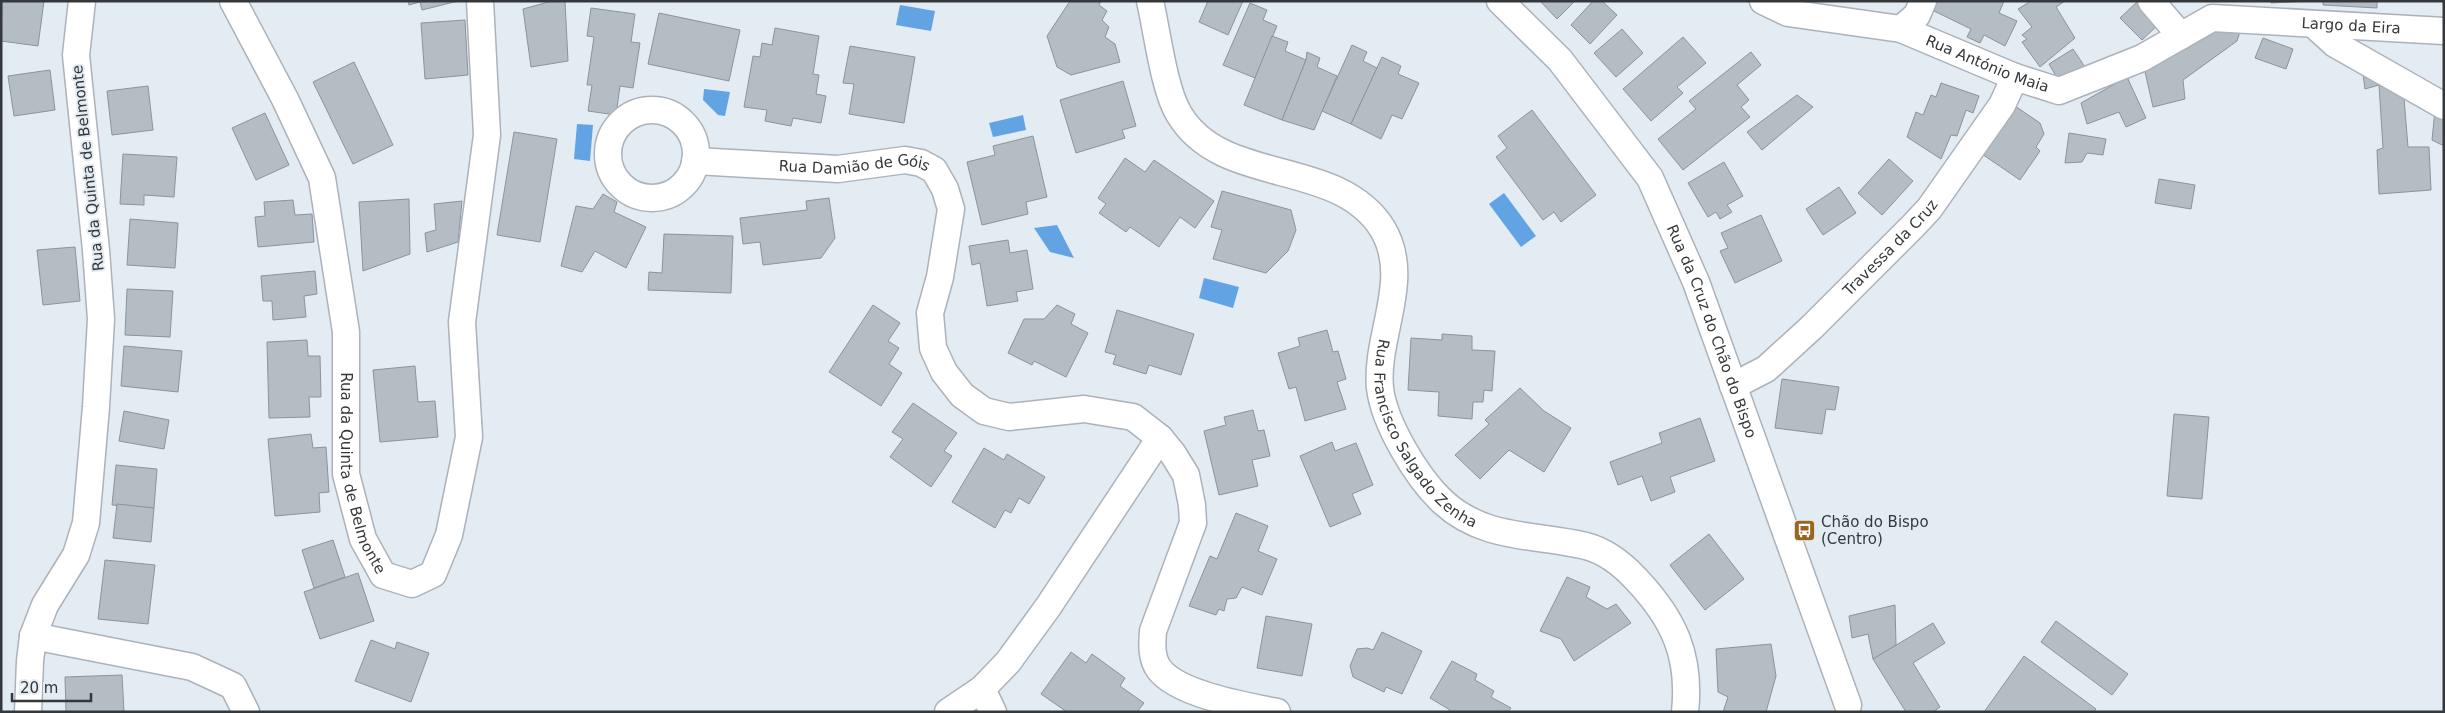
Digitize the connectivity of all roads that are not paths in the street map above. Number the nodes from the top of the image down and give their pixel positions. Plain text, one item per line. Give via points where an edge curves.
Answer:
1 (82, 1) edge
2 (233, 1) edge
3 (1150, 1) edge
4 (1500, 1) edge
5 (1763, 1) edge
6 (1923, 1) edge
7 (2151, 1) edge
8 (480, 3) edge
9 (2260, 20) joint
10 (2313, 24) junction
11 (1901, 29) junction
12 (2444, 31) edge
13 (2182, 36) junction
14 (2015, 77) junction
15 (2444, 106) edge
16 (695, 161) dead end
17 (1732, 386) junction
18 (1160, 438) junction
19 (33, 636) junction
20 (982, 689) junction
21 (1849, 710) edge
22 (28, 712) edge
23 (246, 712) edge
24 (948, 712) edge
25 (993, 712) edge
26 (1277, 712) edge
27 (1685, 712) edge

1 - 19 street, Rua da Quinta de Belmonte via 76,55 101,319 96,407 86,523 76,555 45,605
2 - 8 street, Rua da Quinta de Belmonte via 322,178 346,332 346,474 363,539 383,575 412,584 433,574 449,535 469,438 462,322 487,135
3 - 27 street, Rua Francisco Salgado Zenha via 1168,84 1178,113 1196,137 1223,154 1315,182 1342,194 1368,209 1383,230 1392,256 1394,286 1380,389 1405,455 1430,490 1472,524 1588,547 1622,564 1669,619 1682,654 1688,684
4 - 17 street, Rua da Cruz do Chão do Bispo via 1560,60 1650,178 1696,282
5 - 11 street, Rua António Maia via 1788,13
6 - 11 street via 1917,15
7 - 13 street
9 - 10 street, Largo da Eira
9 - 13 street, Rua António Maia via 2212,18
10 - 12 street, Largo da Eira
10 - 15 street via 2335,44
11 - 14 street, Rua António Maia
13 - 14 street, Rua António Maia via 2142,58 2059,91
14 - 17 street, Travessa da Cruz via 2002,105 1923,215 1773,363
16 - 18 street, Rua Damião de Góis via 838,169 905,160 921,162 934,170 945,188 951,209 930,313 933,348 944,372 962,395 984,411 1010,417 1084,409 1133,417
17 - 21 street, Rua da Cruz do Chão do Bispo
18 - 20 street via 1048,607 1008,662
18 - 26 street, Rua Damião de Góis via 1186,475 1193,522 1153,631 1152,650 1158,668 1170,680 1189,690
19 - 22 street, Rua da Quinta de Belmonte
19 - 23 street via 192,667 233,686
20 - 24 street
20 - 25 street

